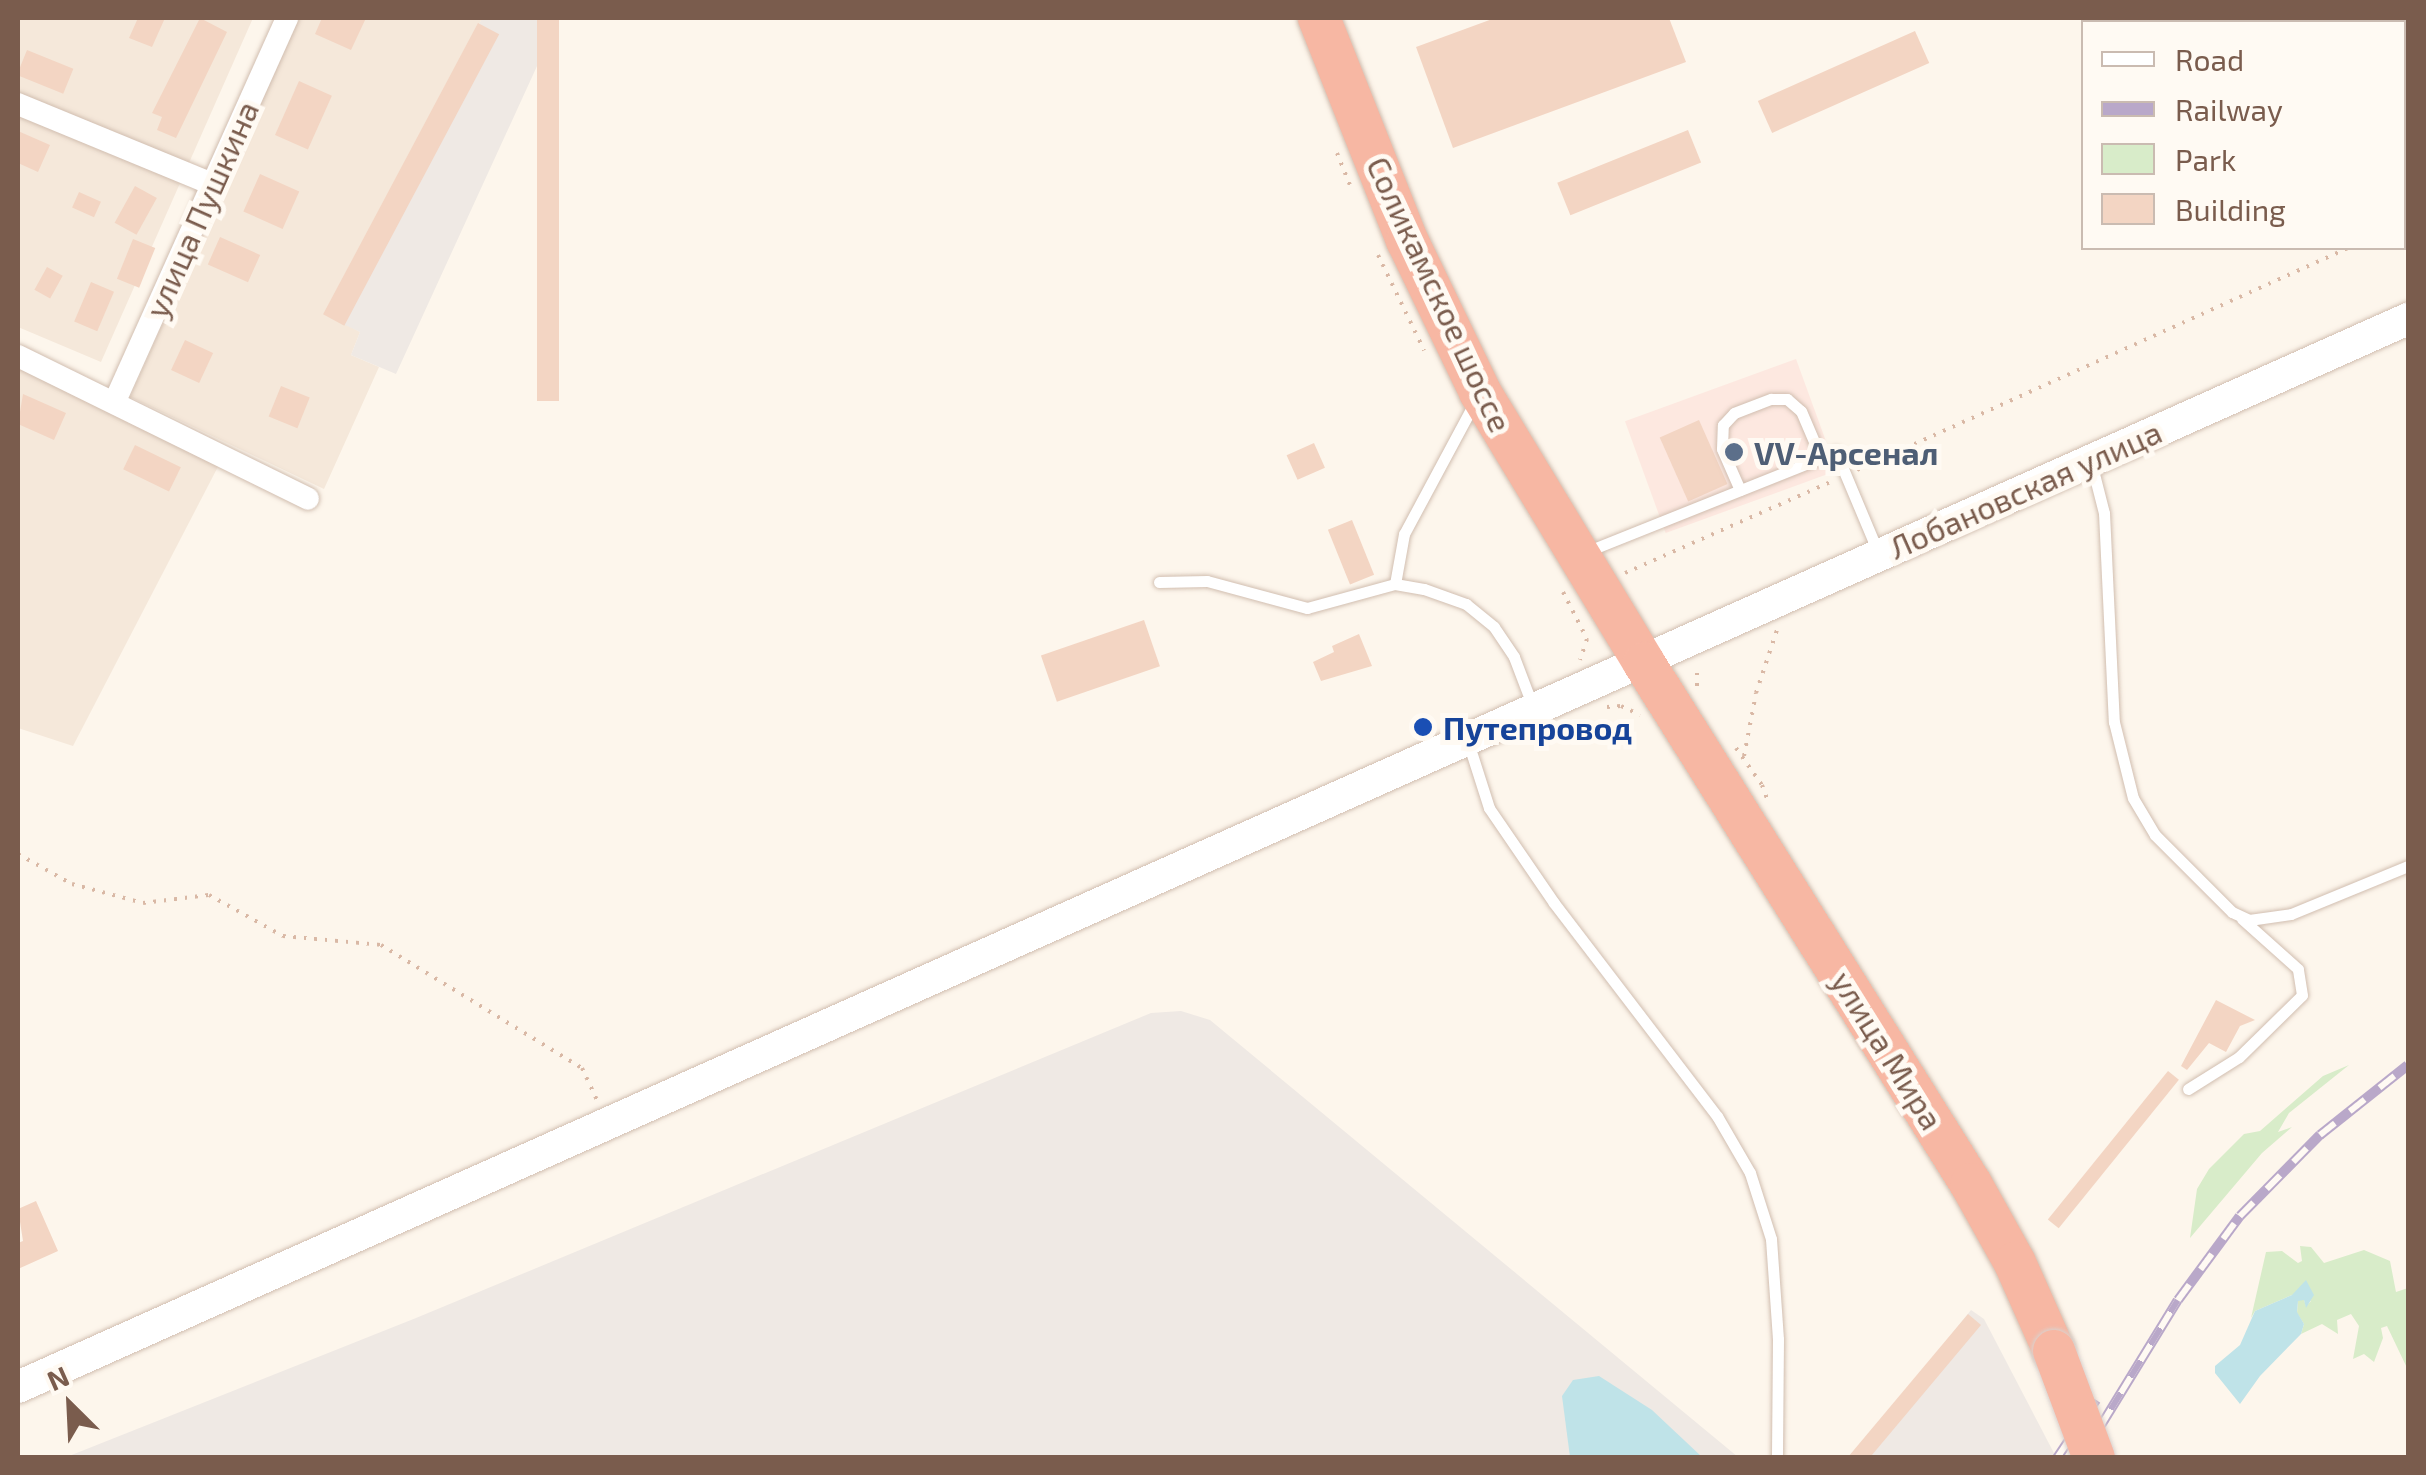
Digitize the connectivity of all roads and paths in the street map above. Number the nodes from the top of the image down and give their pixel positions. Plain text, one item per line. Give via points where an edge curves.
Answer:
1 (286, 18) edge
2 (1318, 18) edge
3 (18, 104) edge
4 (212, 184) junction
5 (2344, 250) edge
6 (2408, 318) edge
7 (18, 356) edge
8 (1480, 392) junction
9 (115, 401) junction
10 (1821, 458) junction
11 (2090, 461) junction
12 (1846, 474) junction
13 (1740, 490) junction
14 (308, 498) dead end
15 (1879, 554) junction
16 (1588, 570) junction
17 (1159, 582) dead end
18 (1395, 584) junction
19 (1782, 616) dead end
20 (1587, 638) dead end
21 (1698, 662) dead end
22 (1578, 663) dead end
23 (1644, 663) junction
24 (1700, 695) dead end
25 (1534, 711) junction
26 (1728, 741) dead end
27 (1468, 742) junction
28 (1744, 756) junction
29 (1762, 784) dead end
30 (18, 854) edge
31 (2408, 866) edge
32 (2239, 917) junction
33 (2188, 1089) dead end
34 (608, 1125) junction
35 (18, 1387) edge
36 (1776, 1458) edge
37 (2094, 1458) edge

1 - 4 street, улица Пушкина
2 - 8 highway, Соликамское шоссе via 1407,240
3 - 4 street
4 - 9 street, улица Пушкина
5 - 12 path
6 - 11 street, Лобановская улица
7 - 9 street
8 - 16 highway, Соликамское шоссе
8 - 18 lane via 1404,534
9 - 14 street
10 - 12 lane via 1836,452
10 - 13 lane
10 - 13 lane via 1802,411 1787,399 1734,413 1722,425 1722,449
11 - 15 street, Лобановская улица
11 - 32 lane via 2104,513 2114,722 2129,787 2155,834
12 - 15 lane
12 - 16 path
13 - 16 lane
15 - 23 street, Лобановская улица
16 - 23 highway, Соликамское шоссе
17 - 18 lane via 1207,581 1307,608
18 - 25 lane via 1466,604 1494,627 1514,657
19 - 28 path
20 - 22 path
21 - 24 path
23 - 25 street, Лобановская улица
23 - 37 highway, улица Мира, bridge via 2016,1263
25 - 27 street, Лобановская улица
26 - 28 path
27 - 34 street, Лобановская улица
27 - 36 lane via 1489,808 1717,1116 1750,1173 1771,1239
28 - 29 path
30 - 34 path via 72,884 143,903 208,895 283,936 381,945 582,1068
31 - 32 lane via 2291,914
32 - 33 lane via 2298,970 2302,995 2239,1057
34 - 35 street, Лобановская улица

